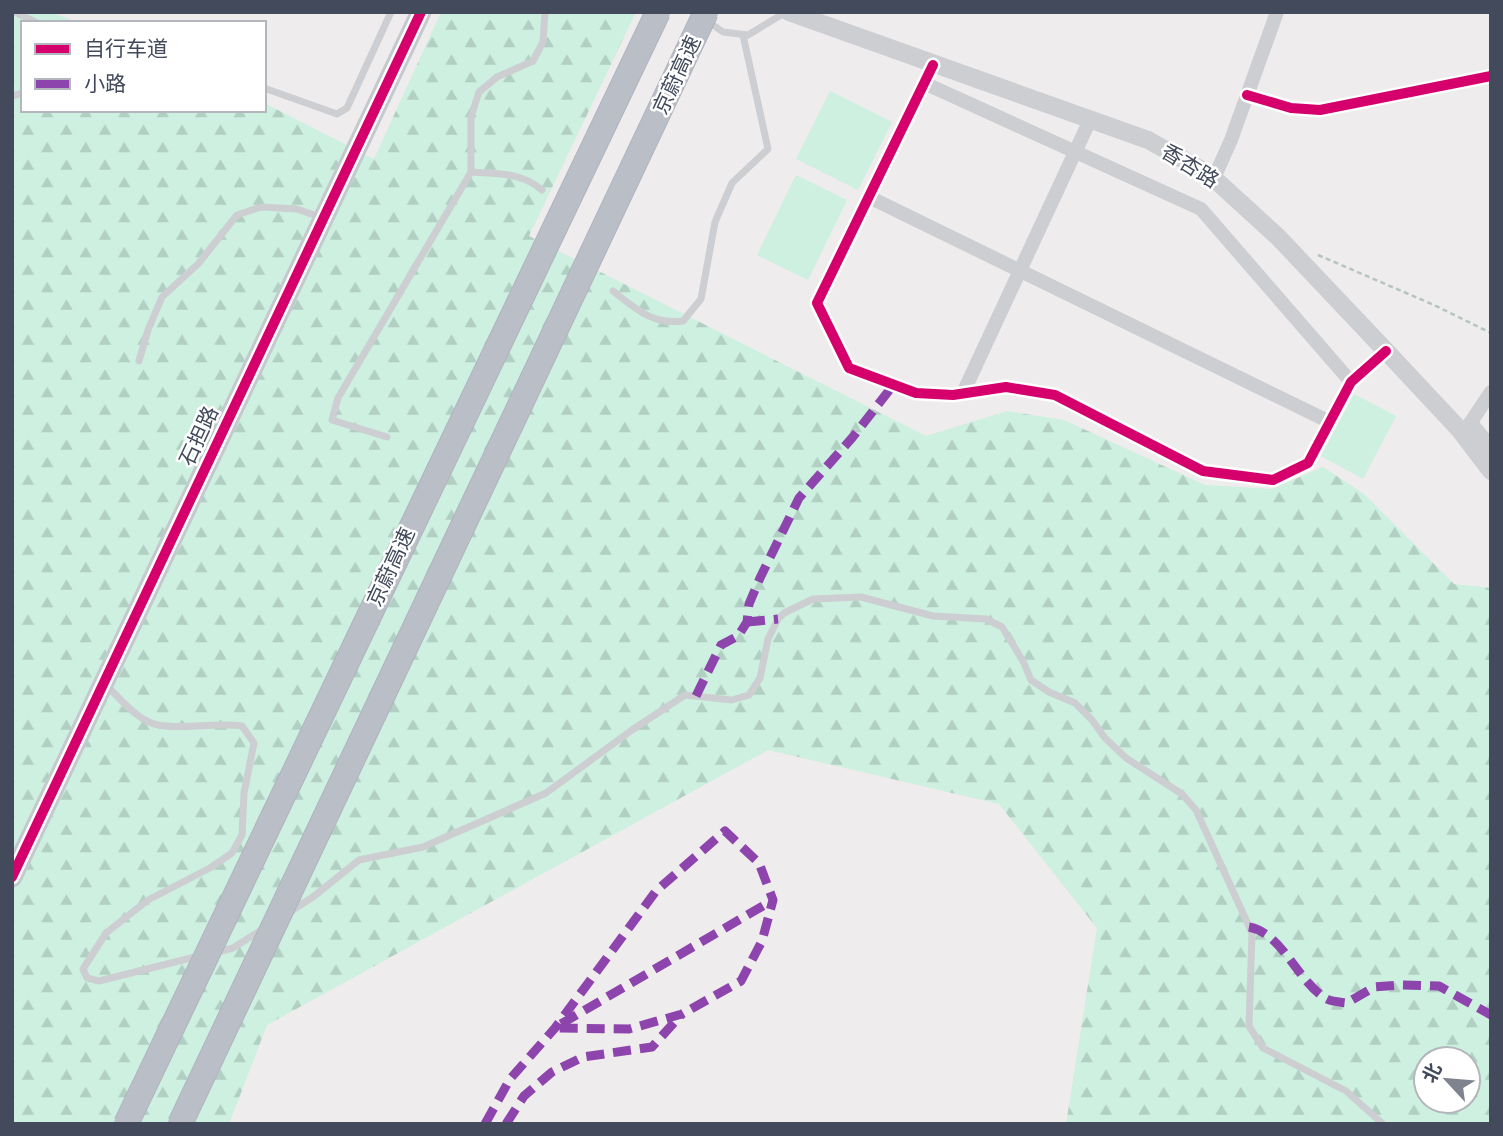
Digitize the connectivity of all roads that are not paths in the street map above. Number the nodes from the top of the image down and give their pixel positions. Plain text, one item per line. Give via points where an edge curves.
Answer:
1 (15, 12) edge
2 (391, 12) edge
3 (421, 12) edge
4 (545, 12) edge
5 (658, 12) edge
6 (693, 12) edge
7 (706, 12) edge
8 (787, 12) edge
9 (1272, 14) edge
10 (33, 21) edge
11 (743, 34) junction
12 (933, 65) junction
13 (1491, 76) edge
14 (925, 83) junction
15 (266, 89) edge
16 (1248, 95) junction
17 (1090, 120) junction
18 (1075, 153) junction
19 (471, 172) junction
20 (1214, 178) junction
21 (541, 190) dead end
22 (869, 197) junction
23 (324, 219) junction
24 (1020, 270) junction
25 (613, 291) dead end
26 (1385, 351) junction
27 (139, 361) dead end
28 (1351, 383) junction
29 (1491, 392) edge
30 (963, 393) junction
31 (1330, 422) junction
32 (1467, 429) junction
33 (387, 437) dead end
34 (1491, 447) edge
35 (1491, 471) edge
36 (104, 683) junction
37 (12, 877) edge
38 (127, 1124) edge
39 (180, 1124) edge
40 (1383, 1124) edge

1 - 10 lane
2 - 15 lane via 347,108 337,114
3 - 23 main road, 石担路
4 - 19 lane via 543,42 533,61 497,77 479,92 471,117
5 - 38 highway, 京蔚高速, bridge
6 - 11 lane via 723,32
7 - 39 highway, 京蔚高速, bridge
8 - 11 lane
8 - 12 street, 香杏路
9 - 16 street
11 - 25 lane via 768,149 732,183 715,222 701,299 683,321 668,323 644,315
12 - 14 street
12 - 17 street, 香杏路
13 - 16 street via 1320,110 1291,108
14 - 18 street
14 - 22 street
16 - 20 street
17 - 18 street
17 - 20 street, 香杏路 via 1148,140
18 - 24 street
18 - 28 street via 1201,209
19 - 21 lane via 508,174 530,180
19 - 33 lane via 338,398 332,420
20 - 26 street, 香杏路 via 1278,237
22 - 24 street
22 - 30 street via 817,303 849,368 916,393
23 - 27 lane via 297,209 261,207 237,215 198,264 162,297
23 - 36 main road, 石担路
24 - 30 street
24 - 31 street
26 - 28 street
26 - 32 street, 香杏路
28 - 31 street
29 - 32 street
30 - 31 street via 1006,387 1055,395 1203,471 1273,480 1308,463
32 - 34 street
32 - 35 street, 香杏路
36 - 37 main road, 石担路
36 - 40 lane via 156,725 242,726 254,743 242,835 232,853 148,900 106,933 83,969 87,978 99,981 233,948 313,897 359,860 424,847 546,793 685,695 732,700 749,695 760,678 768,639 778,619 813,599 861,597 933,616 986,619 1002,627 1031,680 1075,703 1126,758 1182,793 1196,810 1252,933 1250,1026 1263,1048 1346,1091

